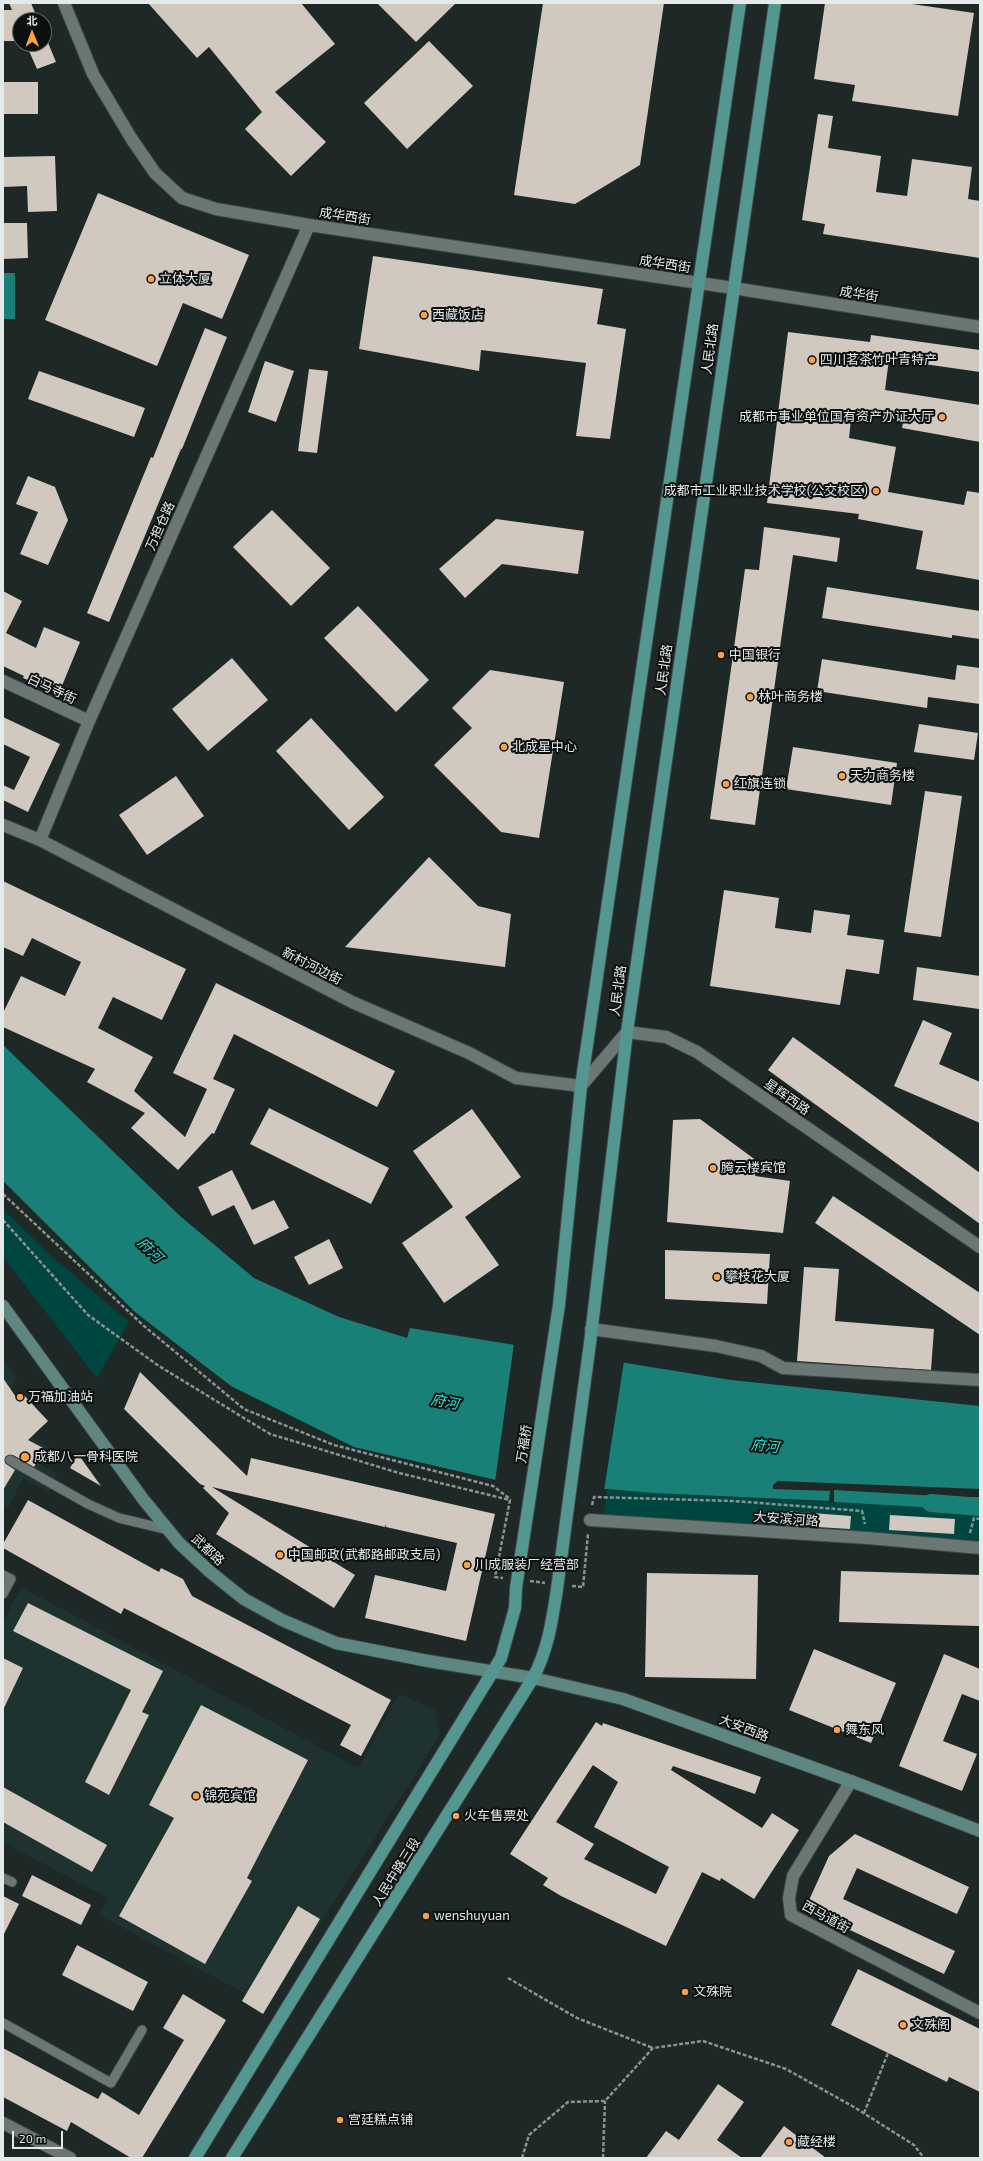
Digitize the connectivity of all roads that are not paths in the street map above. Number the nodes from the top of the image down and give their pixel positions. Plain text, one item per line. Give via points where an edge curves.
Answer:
1 (64, 3) edge
2 (740, 3) edge
3 (775, 3) edge
4 (309, 225) junction
5 (698, 283) junction
6 (733, 288) junction
7 (980, 327) edge
8 (3, 681) edge
9 (89, 721) junction
10 (3, 825) edge
11 (40, 840) junction
12 (627, 1032) junction
13 (581, 1086) junction
14 (980, 1247) edge
15 (559, 1305) joint
16 (3, 1306) edge
17 (591, 1329) junction
18 (980, 1380) edge
19 (10, 1460) dead end
20 (590, 1520) road end
21 (169, 1530) junction
22 (980, 1548) edge
23 (3, 1575) edge
24 (517, 1582) joint
25 (552, 1586) joint
26 (3, 1594) edge
27 (492, 1672) junction
28 (533, 1678) junction
29 (851, 1781) junction
30 (980, 1830) edge
31 (3, 1878) edge
32 (12, 1882) dead end
33 (980, 2013) edge
34 (3, 2023) edge
35 (142, 2030) dead end
36 (3, 2123) edge
37 (70, 2158) edge
38 (195, 2158) edge
39 (232, 2158) edge

1 - 4 street, 成华西街 via 92,74 127,132 155,173 182,198 216,209
2 - 5 main road, 人民北路
3 - 6 main road, 人民北路
4 - 5 street, 成华西街
4 - 9 street, 万担仓路
5 - 6 street, 成华西街
5 - 13 main road, 人民北路
6 - 7 street, 成华街
6 - 12 main road, 人民北路
8 - 9 street, 白马寺街
9 - 11 street, 万担仓路
10 - 11 street, 新村河边街
11 - 13 street, 新村河边街 via 352,1002 469,1053 516,1078
12 - 13 street
12 - 14 street, 星辉西路 via 666,1037 698,1052
12 - 17 main road, 人民北路
13 - 15 main road, 人民北路
15 - 24 main road, 万福桥, bridge
16 - 21 street, 武都路 via 143,1499
17 - 18 street via 716,1346 761,1356 783,1368
17 - 25 main road, 人民北路, bridge
19 - 21 lane via 88,1504 119,1518
20 - 22 street, 大安滨河路
21 - 27 street, 武都路 via 209,1570 238,1594 282,1620 336,1643
23 - 26 lane via 11,1579
24 - 27 main road, 人民中路三段 via 515,1608 505,1647
25 - 28 main road, 人民中路三段 via 550,1633
27 - 28 street, 大安西路
27 - 38 main road, 人民中路三段
28 - 29 street, 大安西路 via 623,1699
28 - 39 main road, 人民中路三段
29 - 30 street, 大安西路
29 - 33 street, 西马道街 via 793,1876 789,1898 791,1915
31 - 32 lane
34 - 35 lane via 111,2083
36 - 37 street

